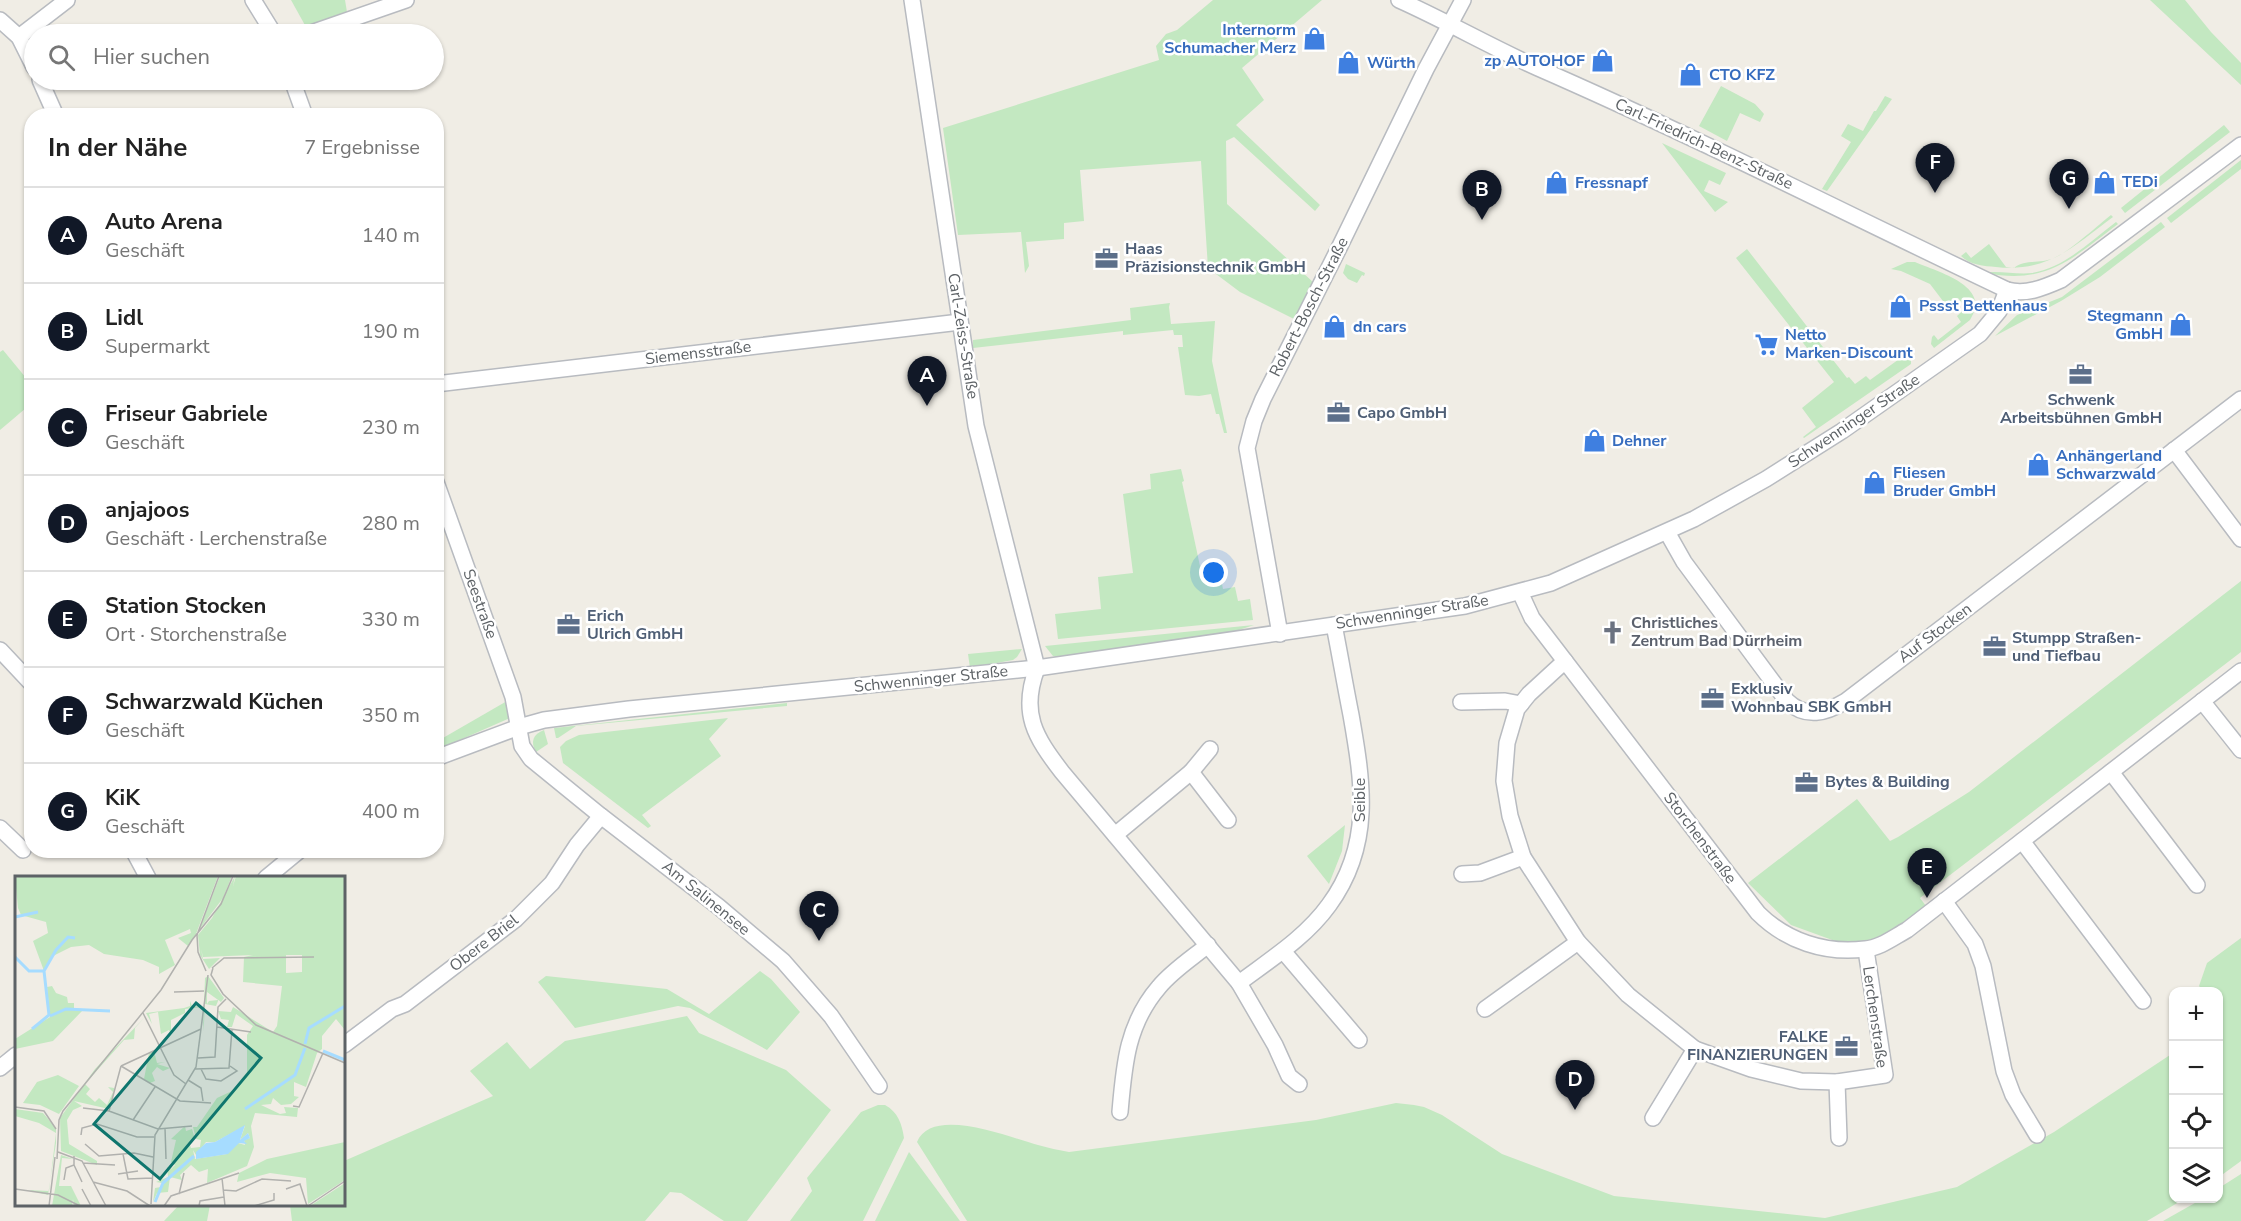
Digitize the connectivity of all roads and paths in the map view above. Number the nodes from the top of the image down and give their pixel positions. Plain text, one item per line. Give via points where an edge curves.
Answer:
1 (67, 0) edge
2 (253, 0) edge
3 (406, 0) edge
4 (912, 0) edge
5 (1399, 0) edge
6 (1463, 0) edge
7 (0, 20) edge
8 (36, 24) edge
9 (268, 24) edge
10 (338, 24) edge
11 (1451, 24) junction
12 (24, 33) edge
13 (19, 37) junction
14 (24, 47) edge
15 (44, 90) edge
16 (296, 90) edge
17 (52, 108) edge
18 (302, 108) edge
19 (2241, 145) edge
20 (2007, 290) junction
21 (960, 322) junction
22 (444, 383) edge
23 (2241, 399) edge
24 (2174, 450) junction
25 (444, 504) edge
26 (1667, 532) junction
27 (2241, 538) edge
28 (1520, 592) junction
29 (1334, 625) junction
30 (1280, 634) junction
31 (0, 650) edge
32 (1565, 661) junction
33 (1037, 668) junction
34 (2241, 671) edge
35 (24, 676) edge
36 (2202, 701) junction
37 (1461, 702) dead end
38 (1521, 704) junction
39 (519, 727) junction
40 (1210, 749) dead end
41 (2241, 750) edge
42 (444, 755) edge
43 (2111, 771) junction
44 (1191, 772) junction
45 (601, 816) junction
46 (1228, 820) dead end
47 (0, 828) edge
48 (1115, 835) junction
49 (2022, 841) junction
50 (22, 850) dead end
51 (1523, 857) junction
52 (137, 858) edge
53 (290, 858) edge
54 (1462, 874) dead end
55 (146, 876) edge
56 (268, 876) edge
57 (2197, 885) dead end
58 (1944, 901) junction
59 (1578, 942) junction
60 (1208, 945) junction
61 (1866, 950) junction
62 (1283, 951) junction
63 (1239, 983) junction
64 (2143, 1002) dead end
65 (1485, 1009) dead end
66 (1359, 1040) dead end
67 (345, 1045) edge
68 (1695, 1048) junction
69 (15, 1057) edge
70 (0, 1068) edge
71 (1837, 1082) junction
72 (1299, 1084) dead end
73 (879, 1086) dead end
74 (1120, 1112) dead end
75 (1653, 1118) dead end
76 (2037, 1135) dead end
77 (1839, 1138) dead end

1 - 8 street
2 - 9 street
3 - 10 street
4 - 21 street, Carl-Zeiss-Straße
5 - 11 street, Carl-Friedrich-Benz-Straße
6 - 11 street, Robert-Bosch-Straße
7 - 13 street
11 - 20 street, Carl-Friedrich-Benz-Straße
11 - 30 street, Robert-Bosch-Straße via 1254,422 1247,448
12 - 13 street
13 - 14 street
15 - 17 street
16 - 18 street
19 - 20 street via 2061,280 2041,289 2018,293
20 - 26 street, Schwenninger Straße via 1999,311 1980,334 1934,368 1810,452
21 - 22 street, Siemensstraße
21 - 33 street, Carl-Zeiss-Straße via 976,426
23 - 24 street, Auf Stocken
24 - 26 street, Auf Stocken via 1846,701 1818,713 1795,708 1787,700 1684,562
24 - 27 street
25 - 39 street, Seestraße via 513,697
26 - 28 street, Schwenninger Straße via 1551,584
28 - 29 street, Schwenninger Straße via 1465,606
28 - 32 street, Storchenstraße via 1532,618
29 - 30 street, Schwenninger Straße
29 - 62 street, Seible via 1360,769 1359,836 1341,887 1313,924
30 - 33 street, Schwenninger Straße
31 - 35 street
32 - 38 street, Lerchenstraße
32 - 61 street, Storchenstraße via 1772,927 1821,948
33 - 39 street, Schwenninger Straße via 620,711 544,720
33 - 48 street via 1029,699 1037,736
34 - 36 street, Storchenstraße
36 - 41 street
36 - 43 street, Storchenstraße
37 - 38 street
38 - 51 street, Lerchenstraße via 1507,743 1504,781
39 - 42 street, Schwenninger Straße
39 - 45 street, Am Salinensee via 522,746 531,759
40 - 44 street
43 - 49 street, Storchenstraße
43 - 57 street
44 - 46 street
44 - 48 street
45 - 67 street, Obere Briel via 552,883 516,919
45 - 73 street, Am Salinensee via 783,961 831,1016
47 - 50 street
48 - 60 street
49 - 58 street, Storchenstraße
49 - 64 street
51 - 54 street via 1480,873
51 - 59 street, Lerchenstraße
52 - 55 street
53 - 56 street
58 - 61 street, Storchenstraße via 1907,930
58 - 76 street via 1975,944 2004,1071
59 - 65 street
59 - 68 street, Lerchenstraße via 1628,995
60 - 63 street
60 - 74 street via 1159,986 1136,1019 1124,1062
61 - 71 street, Lerchenstraße via 1885,1075
62 - 63 street, Seible
62 - 66 street
63 - 72 street via 1289,1076
68 - 71 street, Lerchenstraße via 1751,1069 1801,1081
68 - 75 street
69 - 70 street
71 - 77 street

